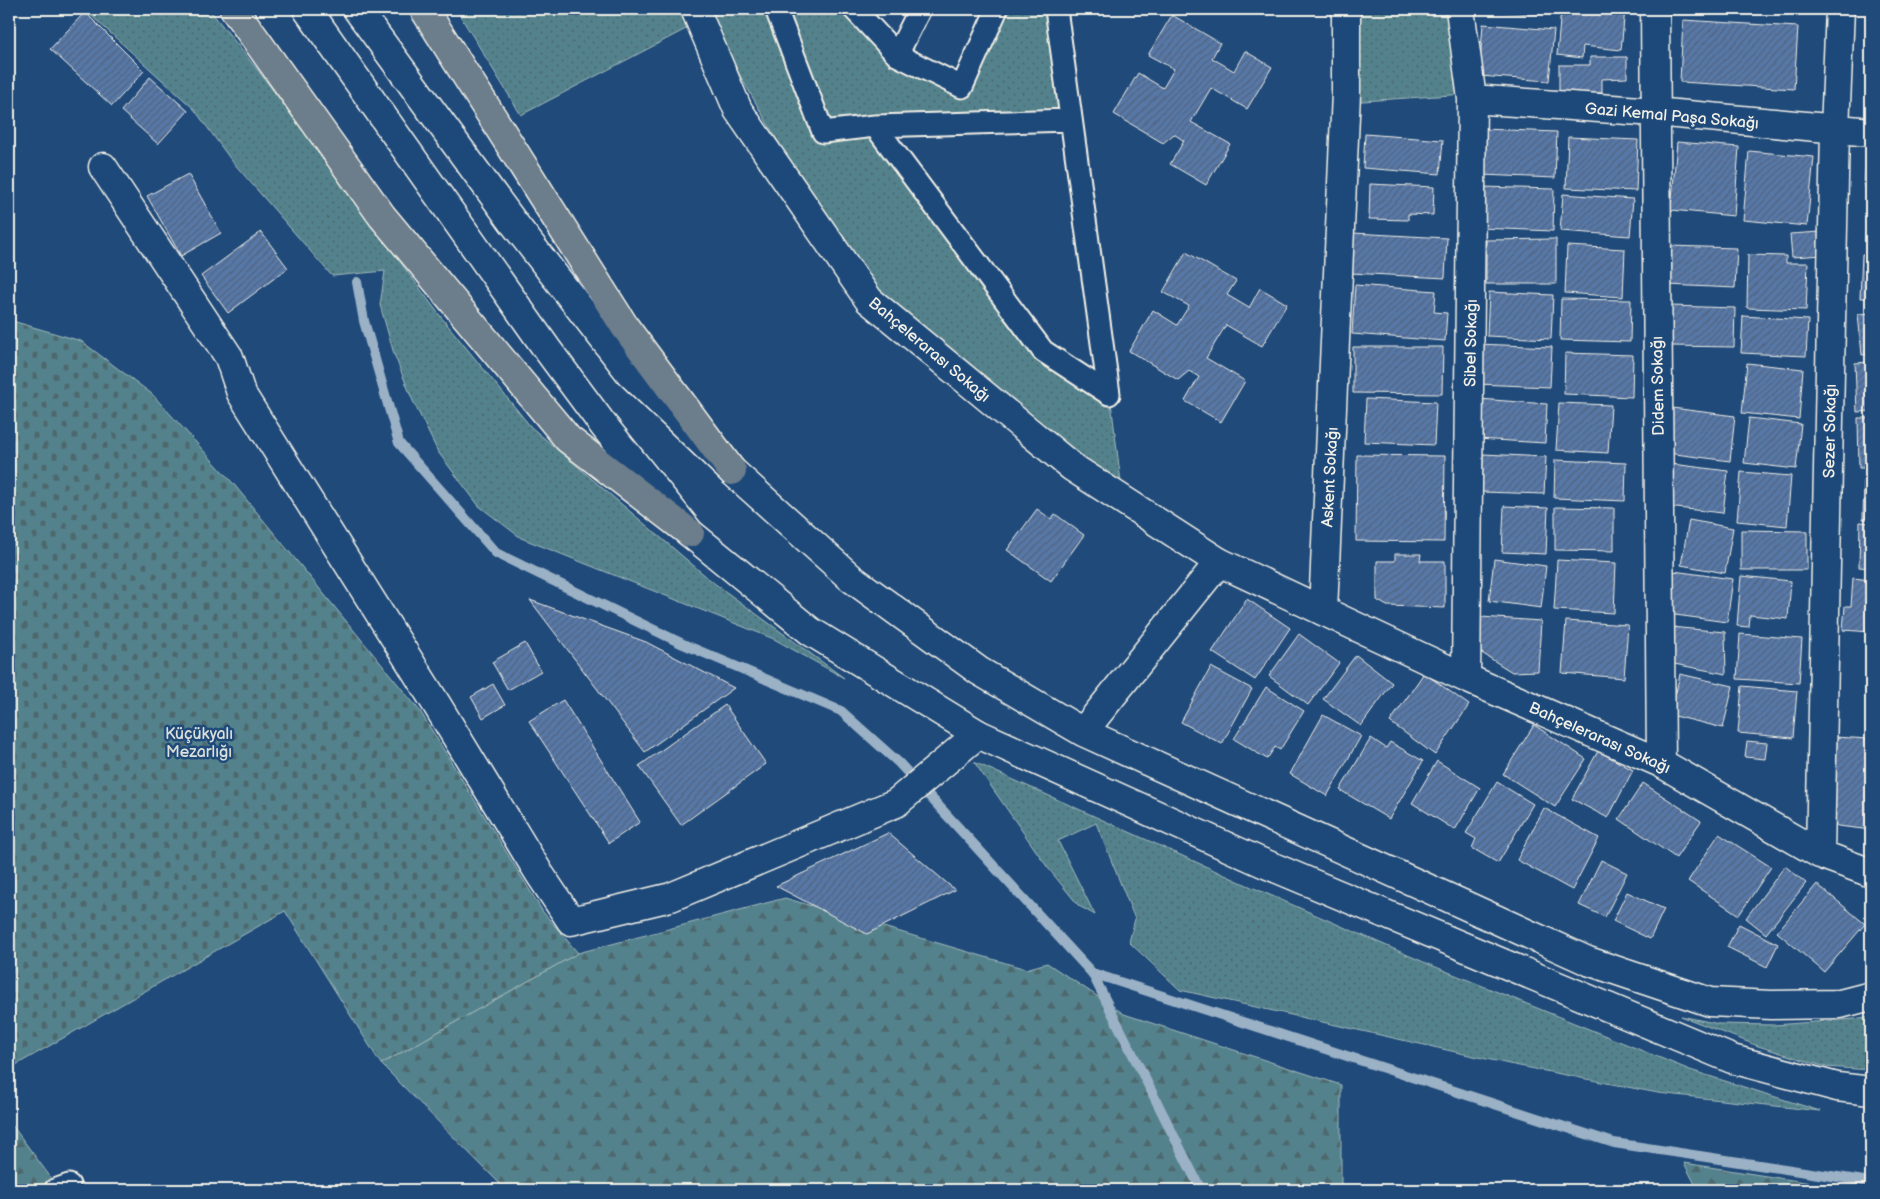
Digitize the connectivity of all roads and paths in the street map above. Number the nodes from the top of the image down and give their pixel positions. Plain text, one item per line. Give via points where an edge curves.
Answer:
1 (234, 9) edge
2 (307, 9) edge
3 (357, 9) edge
4 (424, 9) edge
5 (695, 9) edge
6 (776, 9) edge
7 (854, 9) edge
8 (920, 9) edge
9 (997, 9) edge
10 (1056, 9) edge
11 (1346, 9) edge
12 (1460, 9) edge
13 (1655, 9) edge
14 (1840, 9) edge
15 (896, 55) junction
16 (1472, 99) junction
17 (1655, 112) junction
18 (1071, 120) junction
19 (875, 126) junction
20 (1834, 130) junction
21 (1871, 132) edge
22 (103, 166) dead end
23 (732, 471) junction
24 (690, 533) junction
25 (1219, 562) junction
26 (1323, 612) junction
27 (1466, 678) junction
28 (1083, 732) junction
29 (978, 734) junction
30 (1661, 763) junction
31 (1820, 854) junction
32 (1871, 873) edge
33 (1871, 996) edge
34 (1871, 1091) edge

1 - 24 highway via 382,216 568,439
2 - 24 street via 547,349
3 - 23 street via 512,222 630,373
4 - 23 highway via 625,327
5 - 25 street, Bahçelerarası Sokağı via 738,110 869,300 1072,467
6 - 19 lane via 823,132
7 - 15 lane
8 - 15 lane
9 - 15 lane via 962,87
10 - 18 lane
11 - 26 street, Askent Sokağı via 1346,93
12 - 16 street, Sibel Sokağı
13 - 17 street, Didem Sokağı
14 - 20 street, Sezer Sokağı
16 - 17 street, Gazi Kemal Paşa Sokağı
16 - 27 street, Sibel Sokağı
17 - 20 street, Gazi Kemal Paşa Sokağı
17 - 30 street, Didem Sokağı
18 - 19 lane
18 - 19 lane via 1109,394 1043,351
20 - 21 street, Gazi Kemal Paşa Sokağı
20 - 31 street, Sezer Sokağı
22 - 29 street via 229,357 241,393 437,704 538,873 571,921 672,896 896,803
23 - 28 street via 851,578 979,671
24 - 29 street via 810,631
25 - 26 street
25 - 28 street
26 - 27 street, Bahçelerarası Sokağı
27 - 30 street, Bahçelerarası Sokağı
28 - 33 street via 1588,961 1710,1002 1840,1004
29 - 34 street via 1261,862 1732,1059 1837,1087
30 - 31 street, Bahçelerarası Sokağı
31 - 32 street, Bahçelerarası Sokağı

